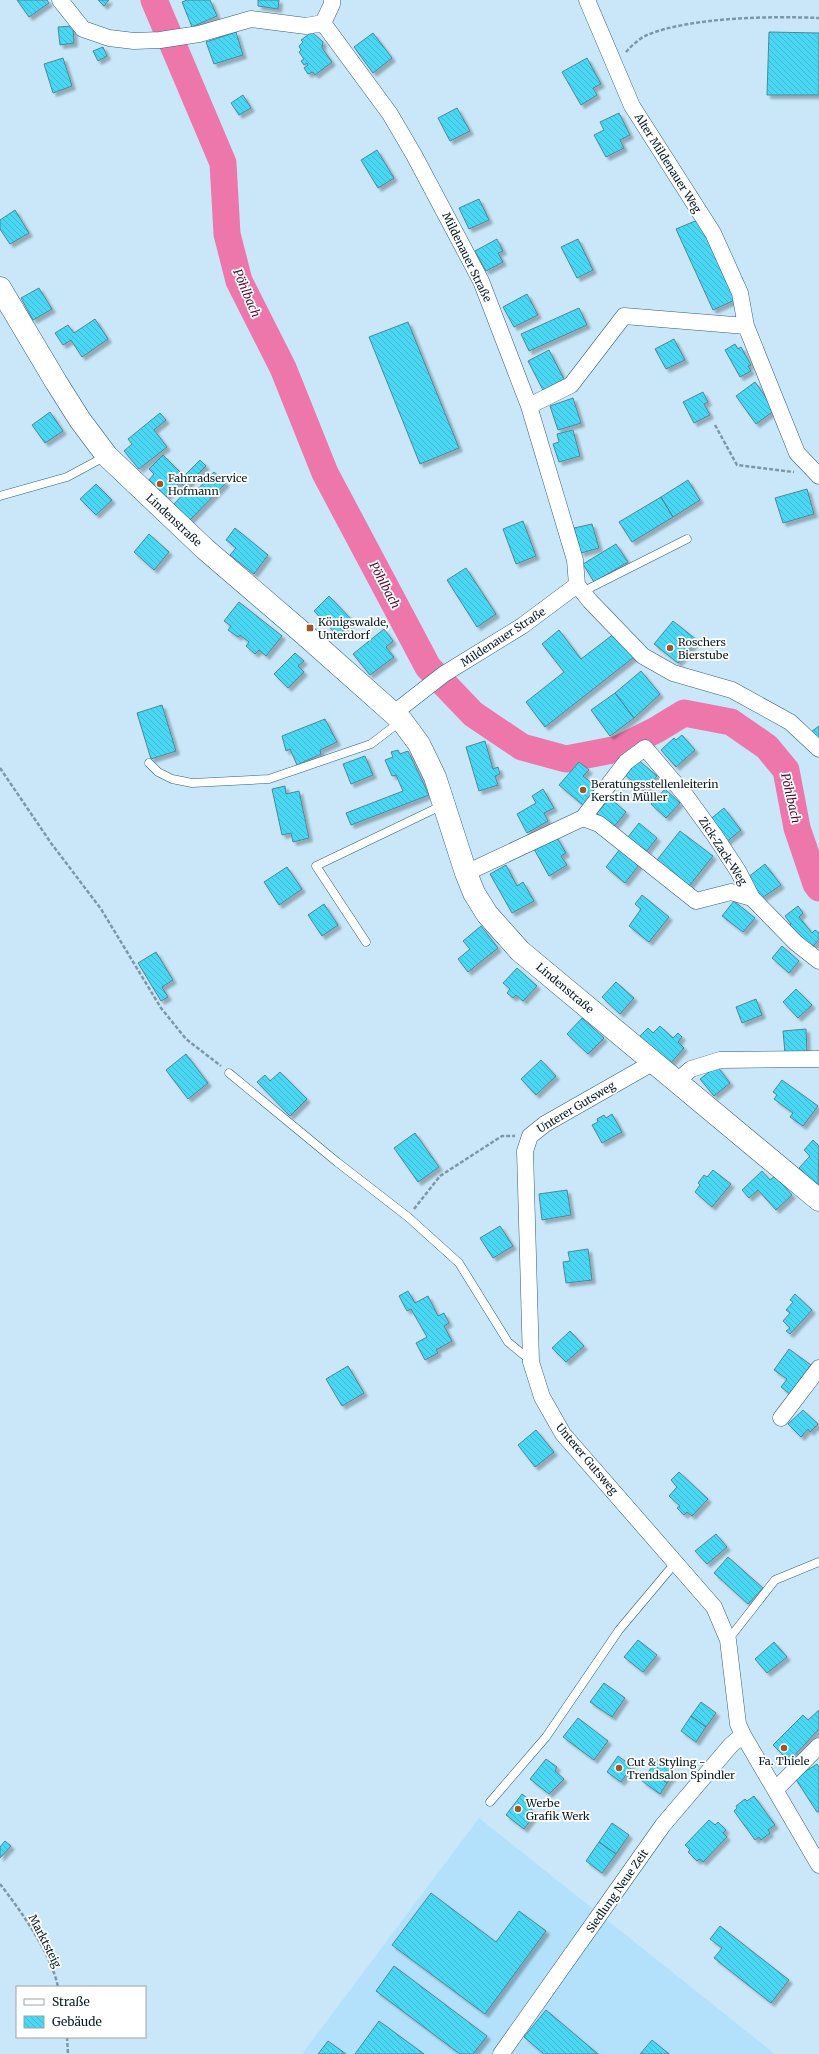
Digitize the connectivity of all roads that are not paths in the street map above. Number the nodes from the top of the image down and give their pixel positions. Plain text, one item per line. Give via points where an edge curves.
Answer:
1 (60, 0) edge
2 (332, 0) edge
3 (587, 0) edge
4 (323, 23) junction
5 (0, 288) edge
6 (746, 326) junction
7 (529, 406) junction
8 (107, 456) junction
9 (819, 476) edge
10 (0, 496) edge
11 (687, 539) dead end
12 (579, 588) junction
13 (398, 717) junction
14 (819, 749) edge
15 (149, 763) dead end
16 (444, 805) junction
17 (582, 818) junction
18 (466, 873) junction
19 (752, 898) junction
20 (366, 942) dead end
21 (819, 961) edge
22 (819, 1059) edge
23 (654, 1062) junction
24 (229, 1073) road end
25 (677, 1081) junction
26 (819, 1200) edge
27 (531, 1362) junction
28 (819, 1368) edge
29 (781, 1418) dead end
30 (676, 1562) junction
31 (819, 1562) edge
32 (728, 1640) junction
33 (743, 1735) junction
34 (819, 1746) edge
35 (775, 1790) junction
36 (490, 1802) dead end
37 (819, 1865) edge
38 (501, 2054) edge

1 - 4 street via 83,29 109,38 134,41 181,37 251,19 306,26
2 - 4 street
3 - 6 street, Alter Mildenauer Weg via 632,106 713,233 740,292
4 - 7 street, Mildenauer Straße via 390,114 414,154 481,281
5 - 8 main road, Lindenstraße via 80,420
6 - 7 street via 624,316 572,385
6 - 9 street, Alter Mildenauer Weg via 797,453
7 - 12 street, Mildenauer Straße via 575,560
8 - 10 lane via 67,477
8 - 13 main road, Lindenstraße via 205,549
11 - 12 lane
12 - 13 street, Mildenauer Straße via 444,674
12 - 14 street via 643,656 673,673 732,690 790,722
13 - 15 lane via 370,744 269,779 192,783 172,779 158,772
13 - 16 main road, Lindenstraße via 419,744 435,777
16 - 18 main road, Lindenstraße
16 - 20 lane via 316,866
17 - 18 street, Zick-Zack-Weg
17 - 19 street, Zick-Zack-Weg via 599,824 696,901 731,892
17 - 19 street, Zick-Zack-Weg via 626,762 645,748 686,796 715,836
18 - 23 main road, Lindenstraße via 487,914 520,951
19 - 21 street, Zick-Zack-Weg via 796,943
22 - 25 street via 720,1060 691,1069
23 - 25 main road, Lindenstraße
23 - 27 street, Unterer Gutsweg via 545,1124 530,1136 525,1151
24 - 27 lane via 408,1217 459,1263 508,1342
25 - 26 main road, Lindenstraße
27 - 30 street, Unterer Gutsweg via 542,1397 563,1434
28 - 29 street
30 - 32 street, Unterer Gutsweg via 714,1607
30 - 36 lane via 619,1630 546,1737
31 - 32 lane via 775,1580
32 - 33 street, Unterer Gutsweg via 738,1724
33 - 35 street, Unterer Gutsweg
33 - 38 street, Siedlung Neue Zeit via 731,1745 663,1825
34 - 35 street
35 - 37 street, Unterer Gutsweg

